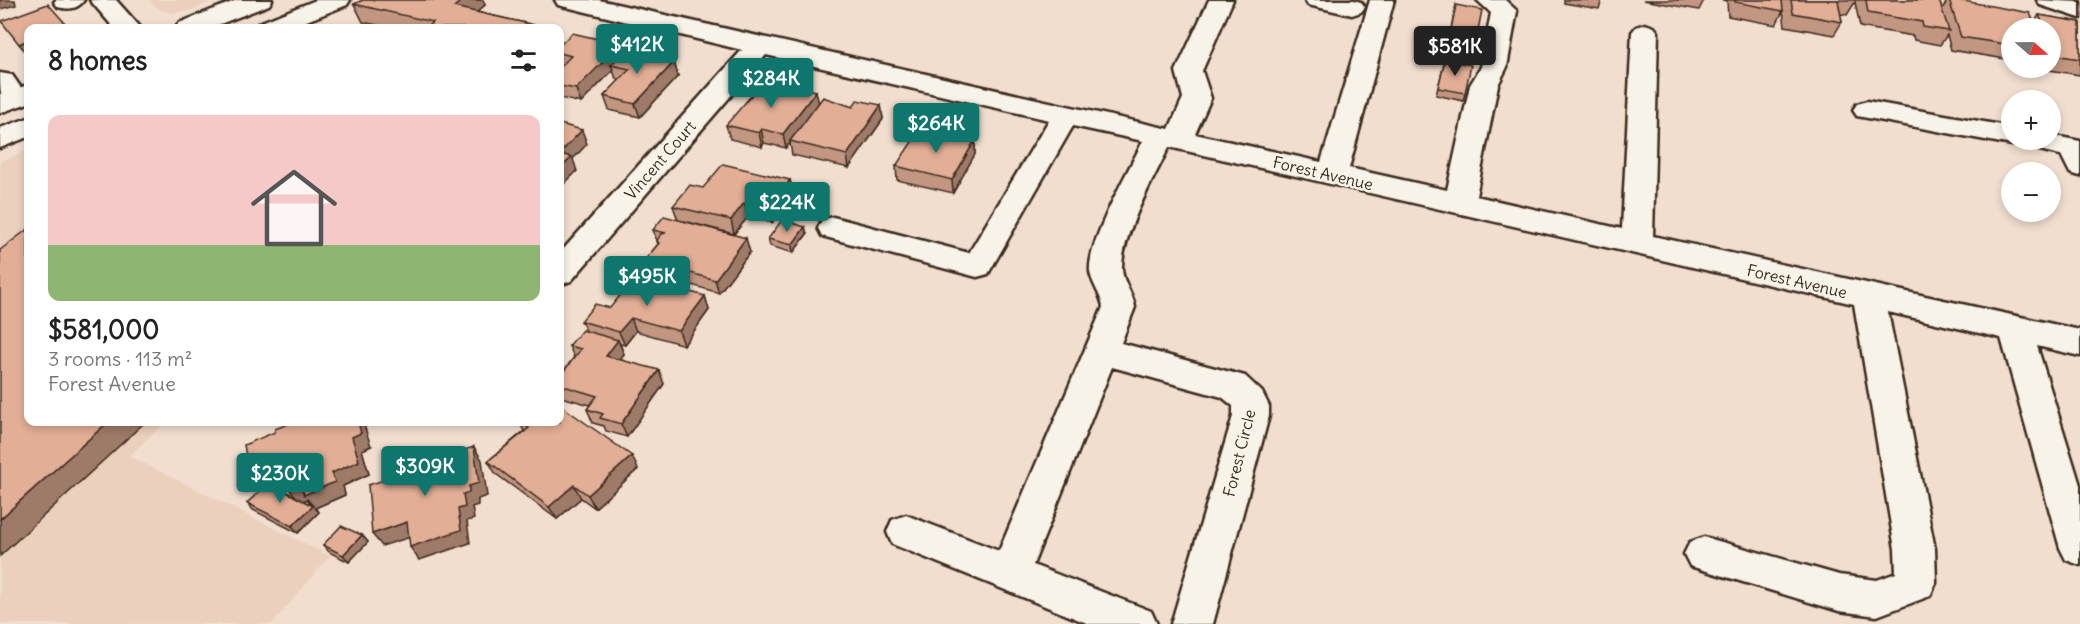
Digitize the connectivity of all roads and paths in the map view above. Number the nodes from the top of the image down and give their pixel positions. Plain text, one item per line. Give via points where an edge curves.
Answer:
1 (102, 0) edge
2 (260, 0) edge
3 (302, 0) edge
4 (338, 0) edge
5 (567, 0) edge
6 (1221, 0) edge
7 (1317, 0) edge
8 (1382, 0) edge
9 (1489, 0) edge
10 (2049, 0) edge
11 (1352, 7) dead end
12 (2080, 10) edge
13 (124, 24) edge
14 (198, 24) edge
15 (243, 24) edge
16 (278, 24) edge
17 (1645, 32) dead end
18 (760, 46) junction
19 (15, 98) edge
20 (1867, 110) dead end
21 (1066, 114) junction
22 (0, 124) edge
23 (24, 129) edge
24 (2001, 134) edge
25 (1169, 138) junction
26 (0, 139) edge
27 (2061, 146) edge
28 (2080, 166) edge
29 (1332, 175) junction
30 (1459, 204) junction
31 (833, 228) dead end
32 (1637, 244) junction
33 (564, 268) edge
34 (1869, 297) junction
35 (2015, 329) junction
36 (2080, 343) edge
37 (1102, 351) junction
38 (906, 532) dead end
39 (2080, 548) edge
40 (1704, 554) dead end
41 (1010, 573) junction
42 (1136, 624) edge
43 (1192, 624) edge

1 - 13 street
2 - 14 street
3 - 15 street
4 - 16 street
5 - 18 street, Forest Avenue
6 - 25 street via 1189,71 1197,98
7 - 11 street
8 - 29 street
9 - 30 street via 1504,11
10 - 12 street
17 - 32 street
18 - 21 street, Forest Avenue
18 - 33 street, Vincent Court
19 - 22 street
20 - 24 street
21 - 25 street, Forest Avenue
21 - 31 street via 977,266
23 - 26 street
25 - 29 street, Forest Avenue
25 - 37 street via 1107,255 1106,272 1119,307
27 - 28 street via 2073,148
29 - 30 street, Forest Avenue
30 - 32 street, Forest Avenue
32 - 34 street, Forest Avenue
34 - 35 street, Forest Avenue
34 - 40 street via 1915,549 1916,583 1877,598 1839,593
35 - 36 street, Forest Avenue
35 - 39 street
37 - 41 street
37 - 43 street, Forest Circle via 1233,386 1251,402 1251,416
38 - 41 street
41 - 42 street

